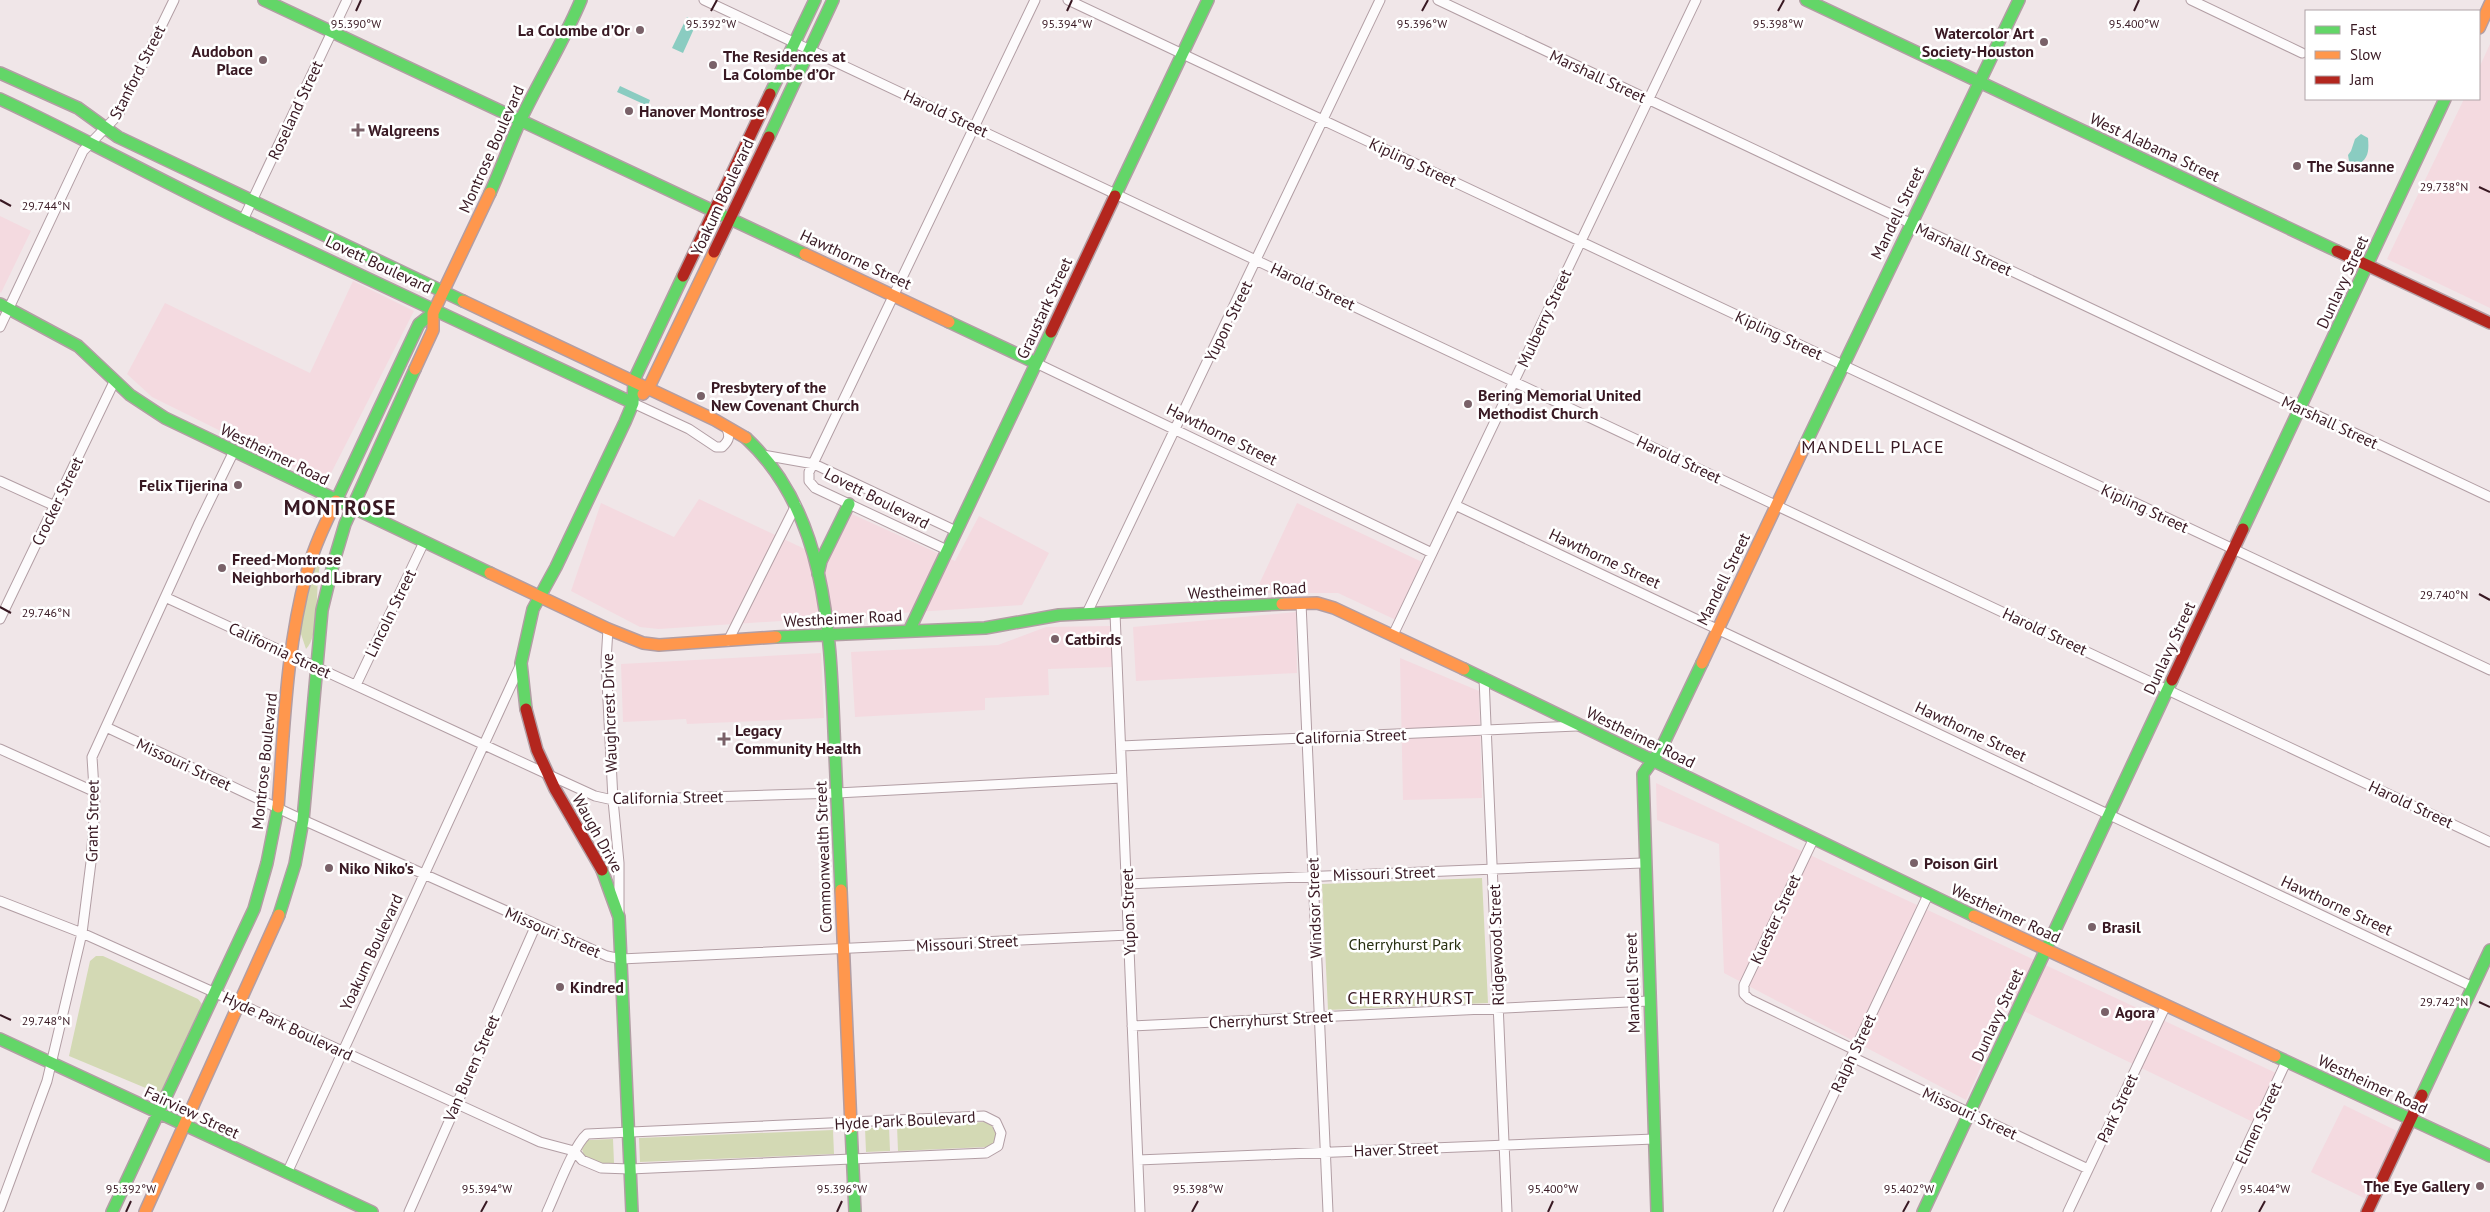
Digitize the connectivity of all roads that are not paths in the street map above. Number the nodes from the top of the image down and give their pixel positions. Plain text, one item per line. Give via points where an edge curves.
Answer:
1 (174, 0) edge
2 (264, 0) edge
3 (347, 0) edge
4 (581, 0) edge
5 (704, 0) edge
6 (815, 0) edge
7 (833, 0) edge
8 (1035, 0) edge
9 (1068, 0) edge
10 (1208, 0) edge
11 (1380, 0) edge
12 (1438, 0) edge
13 (1696, 0) edge
14 (1806, 0) edge
15 (2019, 0) edge
16 (2191, 0) edge
17 (2490, 4) edge
18 (2480, 26) edge
19 (332, 32) junction
20 (795, 43) junction
21 (809, 49) junction
22 (2302, 53) dead end
23 (1183, 54) junction
24 (0, 74) edge
25 (1980, 82) junction
26 (0, 99) edge
27 (1648, 100) junction
28 (2446, 100) edge
29 (1322, 120) junction
30 (520, 121) junction
31 (975, 126) junction
32 (106, 127) junction
33 (90, 142) junction
34 (1117, 193) junction
35 (253, 200) junction
36 (715, 211) junction
37 (731, 218) junction
38 (243, 220) junction
39 (1910, 223) junction
40 (1580, 242) junction
41 (1257, 260) junction
42 (2367, 265) junction
43 (444, 290) junction
44 (894, 296) junction
45 (4, 306) edge
46 (434, 311) junction
47 (2490, 323) edge
48 (0, 327) edge
49 (1036, 363) junction
50 (1842, 365) junction
51 (634, 380) junction
52 (1514, 381) junction
53 (114, 382) junction
54 (649, 387) junction
55 (633, 403) junction
56 (2300, 408) junction
57 (726, 426) junction
58 (1176, 430) junction
59 (234, 451) junction
60 (763, 455) junction
61 (814, 464) junction
62 (0, 481) edge
63 (2490, 497) edge
64 (335, 500) junction
65 (796, 504) junction
66 (849, 504) junction
67 (1455, 505) junction
68 (54, 506) junction
69 (1776, 506) junction
70 (351, 508) junction
71 (956, 531) junction
72 (424, 542) junction
73 (947, 550) junction
74 (2234, 550) junction
75 (1432, 553) junction
76 (818, 575) junction
77 (540, 597) junction
78 (166, 598) junction
79 (1301, 603) junction
80 (1115, 613) junction
81 (1087, 614) junction
82 (0, 619) edge
83 (608, 629) junction
84 (1717, 629) junction
85 (909, 631) junction
86 (830, 634) junction
87 (1393, 636) junction
88 (728, 641) junction
89 (290, 654) junction
90 (521, 663) junction
91 (317, 667) junction
92 (2490, 670) edge
93 (1484, 678) junction
94 (356, 685) junction
95 (2168, 689) junction
96 (1582, 726) junction
97 (106, 727) junction
98 (1486, 731) junction
99 (1307, 738) junction
100 (484, 744) junction
101 (1121, 746) junction
102 (0, 749) edge
103 (1653, 761) junction
104 (547, 774) junction
105 (1122, 778) junction
106 (93, 791) junction
107 (837, 793) junction
108 (613, 800) junction
109 (278, 808) junction
110 (2109, 815) junction
111 (304, 820) junction
112 (1814, 838) junction
113 (2490, 842) edge
114 (1642, 863) junction
115 (1492, 869) junction
116 (424, 874) junction
117 (1313, 876) junction
118 (1126, 884) junction
119 (1928, 895) junction
120 (0, 903) edge
121 (619, 917) junction
122 (536, 925) junction
123 (82, 933) junction
124 (1128, 936) junction
125 (843, 949) junction
126 (2046, 950) junction
127 (2490, 950) edge
128 (621, 959) junction
129 (2472, 987) junction
130 (214, 992) junction
131 (1749, 999) joint
132 (1649, 1001) junction
133 (240, 1004) junction
134 (2166, 1005) junction
135 (1498, 1008) junction
136 (1319, 1017) junction
137 (1132, 1026) junction
138 (0, 1038) edge
139 (343, 1052) junction
140 (1854, 1053) junction
141 (2286, 1062) junction
142 (52, 1063) junction
143 (455, 1104) junction
144 (1970, 1113) junction
145 (157, 1114) junction
146 (2410, 1119) junction
147 (850, 1123) junction
148 (183, 1126) junction
149 (629, 1131) junction
150 (1654, 1139) junction
151 (1504, 1145) junction
152 (574, 1151) junction
153 (1325, 1152) junction
154 (2490, 1156) edge
155 (852, 1159) junction
156 (1138, 1160) junction
157 (630, 1169) junction
158 (2088, 1169) junction
159 (287, 1173) junction
160 (0, 1208) edge
161 (112, 1212) edge
162 (145, 1212) edge
163 (372, 1212) edge
164 (408, 1212) edge
165 (547, 1212) edge
166 (632, 1212) edge
167 (855, 1212) edge
168 (1140, 1212) edge
169 (1328, 1212) edge
170 (1507, 1212) edge
171 (1657, 1212) edge
172 (1778, 1212) edge
173 (1923, 1212) edge
174 (2068, 1212) edge
175 (2216, 1212) edge
176 (2367, 1212) edge

1 - 32 street, Stanford Street via 118,115
2 - 19 street, Hawthorne Street
3 - 19 street, Roseland Street
4 - 30 street, Montrose Boulevard via 570,29 548,64
5 - 20 street, Harold Street
6 - 20 street, Yoakum Boulevard
7 - 21 street, Yoakum Boulevard
8 - 31 street
9 - 23 street, Kipling Street
10 - 23 street, Graustark Street
11 - 29 street, Yupon Street
12 - 27 street, Marshall Street
13 - 27 street, Mulberry Street
14 - 25 street, West Alabama Street
15 - 25 street, Mandell Street
16 - 22 street
17 - 18 street
19 - 30 street, Hawthorne Street
19 - 35 street, Roseland Street
20 - 21 street, Harold Street
20 - 36 street, Yoakum Boulevard
21 - 31 street, Harold Street
21 - 37 street, Yoakum Boulevard
23 - 29 street, Kipling Street
23 - 34 street, Graustark Street
24 - 32 street, Lovett Boulevard via 78,108
25 - 39 street, Mandell Street
25 - 42 street, West Alabama Street
26 - 33 street, Lovett Boulevard
27 - 39 street, Marshall Street
27 - 40 street, Mulberry Street
28 - 42 street, Dunlavy Street
29 - 40 street, Kipling Street
29 - 41 street, Yupon Street
30 - 36 street, Hawthorne Street
30 - 43 street, Montrose Boulevard via 499,174
31 - 34 street, Harold Street
31 - 44 street
32 - 33 street, Stanford Street
32 - 35 street, Lovett Boulevard via 118,138
33 - 38 street, Lovett Boulevard via 104,152
33 - 45 street, Stanford Street
34 - 41 street, Harold Street
34 - 49 street, Graustark Street
35 - 38 street, Roseland Street
35 - 43 street, Lovett Boulevard
36 - 37 street, Hawthorne Street
36 - 51 street, Yoakum Boulevard
37 - 44 street, Hawthorne Street
37 - 54 street, Yoakum Boulevard
38 - 46 street, Lovett Boulevard
39 - 50 street, Mandell Street
39 - 56 street, Marshall Street
40 - 50 street, Kipling Street
40 - 52 street, Mulberry Street
41 - 52 street, Harold Street
41 - 58 street, Yupon Street
42 - 47 street, West Alabama Street
42 - 56 street, Dunlavy Street
43 - 46 street, Montrose Boulevard
43 - 51 street, Lovett Boulevard
44 - 49 street, Hawthorne Street
44 - 61 street
45 - 48 street, Stanford Street
45 - 53 street, Westheimer Road via 75,345
46 - 55 street, Lovett Boulevard
46 - 64 street, Montrose Boulevard via 419,324
46 - 70 street, Montrose Boulevard via 433,330
49 - 58 street, Hawthorne Street
49 - 71 street, Graustark Street
50 - 69 street, Mandell Street
50 - 74 street, Kipling Street
51 - 54 street, Lovett Boulevard
51 - 55 street, Yoakum Boulevard
52 - 67 street, Mulberry Street
52 - 69 street, Harold Street
53 - 59 street, Westheimer Road via 148,408
53 - 68 street, Crocker Street
54 - 55 street, Yoakum Boulevard
54 - 57 street, Lovett Boulevard
55 - 57 street, Lovett Boulevard via 689,429 716,447 728,442
55 - 77 street, Yoakum Boulevard
56 - 63 street, Marshall Street
56 - 74 street, Dunlavy Street
57 - 60 street, Lovett Boulevard
58 - 75 street, Hawthorne Street
58 - 81 street, Yupon Street
59 - 64 street, Westheimer Road
59 - 78 street, Grant Street
60 - 61 street, Lovett Boulevard
60 - 65 street, Commonwealth Street
61 - 66 street, Lovett Boulevard via 809,472 809,481 816,488
61 - 71 street, Lovett Boulevard
62 - 68 street
64 - 70 street, Westheimer Road
64 - 89 street, Montrose Boulevard via 307,572
65 - 76 street, Commonwealth Street
65 - 88 street
66 - 73 street, Lovett Boulevard
66 - 76 street via 821,561
67 - 75 street, Mulberry Street
67 - 84 street, Hawthorne Street
68 - 82 street, Crocker Street
69 - 84 street, Mandell Street
69 - 95 street, Harold Street
70 - 72 street, Westheimer Road
70 - 91 street, Montrose Boulevard via 322,610
71 - 73 street, Graustark Street
72 - 77 street, Westheimer Road
72 - 94 street, Lincoln Street
73 - 85 street, Graustark Street
74 - 92 street, Kipling Street
74 - 95 street, Dunlavy Street
75 - 87 street, Mulberry Street
76 - 86 street, Commonwealth Street
77 - 83 street, Westheimer Road
77 - 90 street, Waugh Drive via 530,616
78 - 89 street, California Street
78 - 97 street, Grant Street
79 - 80 street, Westheimer Road
79 - 87 street, Westheimer Road via 1334,608
79 - 99 street, Windsor Street
80 - 81 street, Westheimer Road
80 - 101 street, Yupon Street
81 - 85 street, Westheimer Road via 1038,618 985,628
83 - 88 street, Westheimer Road via 643,643
83 - 108 street, Waughcrest Drive via 606,661
84 - 103 street, Mandell Street
84 - 110 street, Hawthorne Street
85 - 86 street, Westheimer Road
86 - 88 street, Westheimer Road
86 - 107 street, Commonwealth Street
87 - 93 street, Westheimer Road
89 - 91 street, California Street
89 - 109 street, Montrose Boulevard
90 - 100 street, Yoakum Boulevard
90 - 104 street, Waugh Drive via 530,728
91 - 94 street, California Street
91 - 111 street, Montrose Boulevard
93 - 96 street, Westheimer Road
93 - 98 street, Ridgewood Street
94 - 100 street, California Street
95 - 110 street, Dunlavy Street
95 - 113 street, Harold Street
96 - 98 street, California Street
96 - 103 street, Westheimer Road
97 - 106 street, Grant Street via 92,757
97 - 109 street, Missouri Street
98 - 99 street, California Street
98 - 115 street, Ridgewood Street
99 - 101 street, California Street
99 - 117 street, Windsor Street
100 - 104 street, California Street
100 - 116 street, Yoakum Boulevard
101 - 105 street, Yupon Street
102 - 106 street
103 - 112 street, Westheimer Road
103 - 114 street, Mandell Street via 1643,774
104 - 108 street, California Street via 595,796
104 - 121 street, Waugh Drive via 593,852
105 - 107 street, California Street
105 - 118 street, Yupon Street
106 - 123 street, Grant Street via 92,862
107 - 108 street, California Street
107 - 125 street, Commonwealth Street
108 - 121 street, Waughcrest Drive via 619,863
109 - 111 street, Missouri Street
109 - 130 street, Montrose Boulevard via 254,909
110 - 126 street, Dunlavy Street
110 - 129 street, Hawthorne Street
111 - 116 street, Missouri Street
111 - 133 street, Montrose Boulevard via 296,864 283,907
112 - 119 street, Westheimer Road
112 - 131 street, Kuester Street via 1744,985 1744,994
114 - 115 street, Missouri Street
114 - 132 street, Mandell Street
115 - 117 street, Missouri Street
115 - 135 street, Ridgewood Street
116 - 122 street, Missouri Street
116 - 139 street, Yoakum Boulevard
117 - 118 street, Missouri Street
117 - 136 street, Windsor Street
118 - 124 street, Yupon Street
119 - 126 street, Westheimer Road
119 - 140 street, Ralph Street
120 - 123 street, Hyde Park Boulevard
121 - 128 street, Waugh Drive
122 - 128 street, Missouri Street via 603,955
122 - 143 street, Van Buren Street
123 - 130 street, Hyde Park Boulevard
123 - 142 street, Grant Street
124 - 125 street, Missouri Street
124 - 137 street, Yupon Street
125 - 128 street, Missouri Street
125 - 147 street, Commonwealth Street
126 - 134 street, Westheimer Road
126 - 144 street, Dunlavy Street
127 - 129 street
128 - 149 street, Waugh Drive
129 - 146 street
130 - 133 street, Hyde Park Boulevard
130 - 145 street, Montrose Boulevard
131 - 140 street, Missouri Street
132 - 135 street, Cherryhurst Street
132 - 150 street, Mandell Street
133 - 139 street, Hyde Park Boulevard
133 - 148 street, Montrose Boulevard
134 - 141 street, Westheimer Road
134 - 158 street, Park Street
135 - 136 street, Cherryhurst Street
135 - 151 street, Ridgewood Street
136 - 137 street, Cherryhurst Street
136 - 153 street, Windsor Street
137 - 156 street, Yupon Street
138 - 142 street, Fairview Street
139 - 143 street, Hyde Park Boulevard
139 - 159 street, Yoakum Boulevard
140 - 144 street, Missouri Street
140 - 172 street, Ralph Street
141 - 146 street, Westheimer Road
141 - 175 street, Elmen Street
142 - 145 street, Fairview Street
142 - 160 street, Grant Street
143 - 152 street, Hyde Park Boulevard via 540,1142
143 - 164 street, Van Buren Street
144 - 158 street, Missouri Street
144 - 173 street, Dunlavy Street
145 - 148 street, Fairview Street
145 - 161 street, Montrose Boulevard
146 - 154 street, Westheimer Road
146 - 176 street
147 - 149 street, Hyde Park Boulevard
147 - 155 street, Commonwealth Street
147 - 155 street, Hyde Park Boulevard via 984,1116 996,1122 1002,1133 998,1146 986,1153
148 - 159 street, Fairview Street
148 - 162 street, Montrose Boulevard
149 - 152 street, Hyde Park Boulevard via 587,1134
149 - 157 street, Waugh Drive
150 - 151 street, Haver Street
150 - 171 street, Mandell Street
151 - 153 street, Haver Street
151 - 170 street, Ridgewood Street
152 - 157 street, Hyde Park Boulevard via 582,1160 601,1168
152 - 165 street
153 - 156 street, Haver Street
153 - 169 street, Windsor Street
155 - 157 street, Hyde Park Boulevard
155 - 167 street, Commonwealth Street
156 - 168 street, Yupon Street
157 - 166 street, Waugh Drive
158 - 174 street, Park Street
159 - 163 street, Fairview Street

